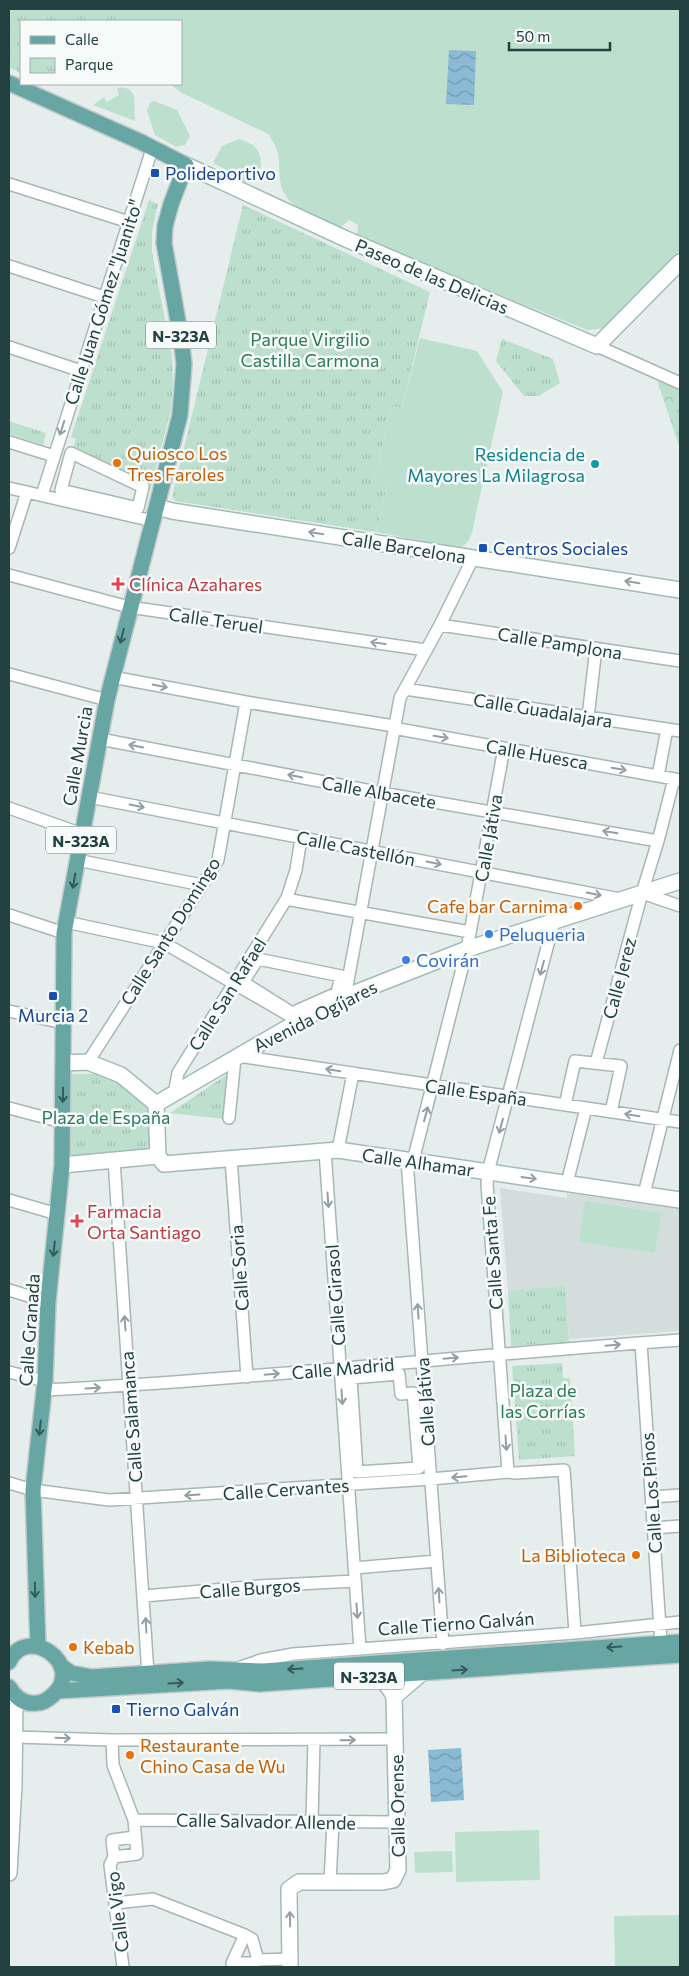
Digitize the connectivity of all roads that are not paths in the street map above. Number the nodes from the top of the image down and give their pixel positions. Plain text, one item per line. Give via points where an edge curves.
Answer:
1 (9, 83) edge
2 (152, 149) junction
3 (186, 165) junction
4 (9, 184) edge
5 (129, 222) junction
6 (680, 262) edge
7 (9, 266) edge
8 (104, 297) junction
9 (597, 346) junction
10 (9, 348) edge
11 (81, 371) junction
12 (680, 383) edge
13 (9, 442) edge
14 (54, 456) junction
15 (9, 488) edge
16 (61, 490) joint
17 (27, 492) junction
18 (42, 495) junction
19 (155, 514) junction
20 (9, 548) edge
21 (472, 558) junction
22 (9, 576) edge
23 (680, 590) edge
24 (129, 607) junction
25 (440, 624) junction
26 (596, 648) junction
27 (426, 650) junction
28 (680, 661) edge
29 (9, 674) edge
30 (112, 677) junction
31 (405, 689) junction
32 (107, 700) junction
33 (246, 702) junction
34 (588, 717) junction
35 (394, 727) junction
36 (667, 729) junction
37 (680, 731) edge
38 (100, 739) junction
39 (504, 748) junction
40 (235, 765) junction
41 (658, 776) junction
42 (677, 780) edge
43 (382, 793) junction
44 (89, 797) junction
45 (9, 808) edge
46 (492, 812) junction
47 (224, 823) junction
48 (82, 834) junction
49 (301, 838) junction
50 (658, 840) junction
51 (371, 851) junction
52 (78, 860) junction
53 (482, 872) junction
54 (680, 881) edge
55 (202, 885) junction
56 (642, 893) junction
57 (287, 898) junction
58 (622, 900) junction
59 (680, 906) edge
60 (360, 913) junction
61 (9, 915) edge
62 (554, 921) junction
63 (65, 928) junction
64 (470, 932) junction
65 (164, 943) junction
66 (468, 949) junction
67 (251, 953) junction
68 (345, 974) junction
69 (232, 984) junction
70 (345, 997) junction
71 (9, 1011) edge
72 (299, 1021) junction
73 (63, 1023) junction
74 (269, 1038) junction
75 (680, 1050) edge
76 (237, 1057) junction
77 (272, 1061) junction
78 (63, 1062) junction
79 (88, 1062) junction
80 (596, 1062) junction
81 (353, 1073) junction
82 (433, 1085) junction
83 (174, 1094) junction
84 (508, 1096) junction
85 (156, 1104) junction
86 (565, 1105) junction
87 (9, 1108) edge
88 (586, 1108) junction
89 (612, 1112) junction
90 (229, 1118) dead end
91 (663, 1120) junction
92 (62, 1122) junction
93 (680, 1122) edge
94 (332, 1151) junction
95 (158, 1156) junction
96 (232, 1159) junction
97 (114, 1160) junction
98 (410, 1161) junction
99 (62, 1166) junction
100 (488, 1172) junction
101 (567, 1183) junction
102 (644, 1194) junction
103 (9, 1200) edge
104 (680, 1200) edge
105 (57, 1214) junction
106 (9, 1290) edge
107 (48, 1302) junction
108 (680, 1340) edge
109 (641, 1343) junction
110 (500, 1354) junction
111 (422, 1360) junction
112 (340, 1368) junction
113 (9, 1372) edge
114 (247, 1377) junction
115 (44, 1386) junction
116 (129, 1386) junction
117 (357, 1472) joint
118 (508, 1472) junction
119 (431, 1479) junction
120 (9, 1483) edge
121 (348, 1485) junction
122 (33, 1490) junction
123 (680, 1495) edge
124 (652, 1498) junction
125 (136, 1499) junction
126 (680, 1526) edge
127 (654, 1528) junction
128 (437, 1561) junction
129 (354, 1568) junction
130 (355, 1581) junction
131 (144, 1596) junction
132 (680, 1622) edge
133 (660, 1624) junction
134 (575, 1633) junction
135 (680, 1642) edge
136 (443, 1644) junction
137 (661, 1644) junction
138 (38, 1647) junction
139 (360, 1649) junction
140 (14, 1651) edge
141 (680, 1655) edge
142 (623, 1658) junction
143 (9, 1662) edge
144 (61, 1666) junction
145 (319, 1668) junction
146 (236, 1669) junction
147 (423, 1672) junction
148 (148, 1674) junction
149 (376, 1676) junction
150 (123, 1686) junction
151 (57, 1691) junction
152 (12, 1692) edge
153 (394, 1697) junction
154 (15, 1736) junction
155 (395, 1739) junction
156 (112, 1740) junction
157 (314, 1740) junction
158 (11, 1785) edge
159 (134, 1820) junction
160 (312, 1822) junction
161 (333, 1822) junction
162 (397, 1822) junction
163 (135, 1837) junction
164 (114, 1857) junction
165 (9, 1873) edge
166 (330, 1882) junction
167 (115, 1903) junction
168 (244, 1936) junction
169 (258, 1960) junction
170 (290, 1963) edge
171 (123, 1967) edge

1 - 2 main road
2 - 3 main road
2 - 5 street, Calle Juan Gómez "Juanito"
3 - 9 street, Paseo de las Delicias via 346,239
3 - 19 main road, N-323A via 171,204 164,243 181,338 183,390 180,415
4 - 5 street
5 - 8 street, Calle Juan Gómez "Juanito"
6 - 9 street
7 - 8 street
8 - 11 street, Calle Juan Gómez "Juanito"
9 - 12 street, Paseo de las Delicias
10 - 11 street
11 -> 14 street, Calle Juan Gómez "Juanito"
13 - 14 street
14 - 18 street, Calle Juan Gómez "Juanito"
15 - 17 street
16 - 16 street via 71,453 143,487 138,508
17 - 18 street
17 - 20 street
18 - 19 street
21 -> 19 street, Calle Barcelona via 172,511
19 - 24 main road, Calle Murcia / N-323A
23 -> 21 street, Calle Barcelona
21 - 25 street
22 - 24 street, Calle Teruel
27 -> 24 street, Calle Teruel
24 -> 30 main road, Calle Murcia / N-323A
25 - 26 street, Calle Pamplona
25 - 27 street
26 - 28 street, Calle Pamplona
26 - 34 street
27 - 31 street
29 - 32 street
30 - 32 main road, Calle Murcia / N-323A
30 -> 33 street, Calle Huesca
31 - 34 street, Calle Guadalajara
31 - 35 street
32 - 38 main road, Calle Murcia / N-323A
33 - 35 street, Calle Huesca
33 - 40 street, Calle Santo Domingo
34 - 36 street, Calle Guadalajara
35 -> 39 street, Calle Huesca
35 - 43 street
36 - 37 street, Calle Guadalajara
36 - 41 street
40 -> 38 street, Calle Albacete
38 - 44 main road, Calle Murcia / N-323A
39 -> 41 street, Calle Huesca
39 - 46 street, Calle Játiva
43 -> 40 street, Calle Albacete
40 - 47 street, Calle Santo Domingo
41 - 42 street, Calle Huesca
42 - 50 street, Calle Jerez
43 - 46 street, Calle Albacete
43 - 51 street
44 -> 47 street, Calle Castellón
44 - 48 main road, Calle Murcia / N-323A
45 - 48 street
50 -> 46 street, Calle Albacete
46 - 53 street, Calle Játiva
47 - 49 street, Calle Castellón
47 - 55 street, Calle Santo Domingo via 218,860
48 - 52 main road, Calle Murcia / N-323A
49 - 51 street, Calle Castellón
49 - 57 street, Calle San Rafael
50 - 56 street, Calle Jerez
51 -> 53 street, Calle Castellón
51 - 60 street
52 - 55 street
52 -> 63 main road, Calle Murcia / N-323A
53 -> 58 street, Calle Castellón
53 - 64 street, Calle Játiva
54 - 56 street, Avenida Ogíjares
55 - 65 street, Calle Santo Domingo
56 - 58 street, Avenida Ogíjares
56 - 59 street
56 - 80 street, Calle Jerez
57 - 60 street
57 - 67 street, Calle San Rafael
58 - 62 street, Avenida Ogíjares
60 - 64 street
60 - 68 street
61 - 63 street
62 - 66 street, Avenida Ogíjares
62 -> 84 street, Calle Santa Fe
63 - 65 street
63 - 73 main road, Calle Murcia / N-323A
64 - 66 street, Calle Játiva
65 - 69 street
65 - 79 street, Calle Santo Domingo
66 - 70 street, Avenida Ogíjares
66 - 82 street, Calle Játiva
67 - 68 street
67 - 69 street, Calle San Rafael
68 - 68 street via 258,959 243,982 292,1013 337,993
68 - 70 street
69 - 72 street
69 - 83 street, Calle San Rafael via 178,1073
70 - 72 street, Avenida Ogíjares
71 - 73 street
72 - 74 street, Avenida Ogíjares
73 - 78 main road, Calle Murcia / N-323A
74 - 76 street, Avenida Ogíjares
74 - 77 street
75 - 91 street
76 - 77 street, Calle España
76 - 83 street, Avenida Ogíjares
76 - 90 street, Avenida Ogíjares
81 -> 77 street, Calle España
78 - 79 street
78 -> 92 main road, Calle Murcia / N-323A
79 - 85 street via 121,1075
80 - 86 street via 575,1061
80 - 89 street via 621,1066
81 - 82 street, Calle España
81 - 94 street, Calle Girasol
82 - 84 street, Calle España
98 -> 82 street, Calle Játiva
83 - 85 street, Avenida Ogíjares
84 - 86 street, Calle España
84 -> 100 street, Calle Santa Fe
85 - 95 street
86 - 88 street, Calle España
87 - 92 street
88 - 89 street, Calle España
88 - 101 street
91 -> 89 street, Calle España
91 - 93 street, Calle España
91 - 102 street
92 - 99 main road, Calle Murcia / N-323A
94 - 96 street, Calle Alhamar
94 - 98 street, Calle Alhamar
94 -> 112 street, Calle Girasol
95 - 96 street, Calle Alhamar via 164,1164
95 - 97 street
96 - 114 street, Calle Soria
97 - 99 street
116 -> 97 street, Calle Salamanca
98 - 100 street, Calle Alhamar
111 -> 98 street, Calle Játiva
99 - 105 main road, Calle Granada / N-323A
100 -> 101 street, Calle Alhamar
100 - 110 street, Calle Santa Fe
101 - 102 street, Calle Alhamar
102 - 104 street, Calle Alhamar
103 - 105 street
105 -> 107 main road, Calle Granada / N-323A
106 - 107 street
107 - 115 main road, Calle Granada / N-323A
108 - 109 street, Calle Madrid
110 -> 109 street, Calle Madrid
109 - 124 street, Calle Los Pinos
111 -> 110 street, Calle Madrid
110 -> 118 street, Calle Santa Fe
111 - 112 street, Calle Madrid
111 - 119 street, Calle Játiva
114 -> 112 street, Calle Madrid
112 -> 121 street, Calle Girasol
113 - 115 street, Calle Madrid
114 - 116 street, Calle Madrid
115 -> 116 street, Calle Madrid
115 -> 122 main road, Calle Granada / N-323A
116 - 125 street, Calle Salamanca
117 - 117 street via 351,1378 399,1374 400,1394 413,1393 418,1468
118 -> 119 street, Calle Cervantes
118 - 134 street, Calle Cervantes via 564,1470
119 - 121 street, Calle Cervantes
119 - 128 street, Calle Játiva
120 - 122 street, Calle Cervantes
121 -> 125 street, Calle Cervantes
121 - 129 street, Calle Girasol
122 - 125 street, Calle Cervantes via 109,1500
122 -> 138 main road, Calle Granada / N-323A
123 - 124 street
124 - 127 street, Calle Los Pinos
125 - 131 street, Calle Salamanca
126 - 127 street
127 - 133 street, Calle Los Pinos
128 - 129 street
136 -> 128 street, Calle Játiva
129 - 130 street, Calle Girasol
130 - 131 street, Calle Burgos
130 -> 139 street, Calle Girasol
148 -> 131 street, Calle Salamanca
132 - 133 street, Calle Tierno Galván
133 - 134 street, Calle Tierno Galván
133 - 137 street, Calle Los Pinos
134 - 136 street, Calle Tierno Galván
135 - 137 main road, Calle Tierno Galván / N-323A
136 - 139 street, Calle Tierno Galván
137 - 142 street, Calle Tierno Galván
137 -> 145 main road, Calle Tierno Galván / N-323A
138 - 140 main road
138 - 144 main road, N-323A via 48,1650
139 - 146 street, Calle Tierno Galván via 285,1656
140 - 143 main road
141 - 142 main road, Calle Tierno Galván / N-323A
147 -> 142 main road, Calle Tierno Galván / N-323A
144 - 148 main road, Calle Tierno Galván / N-323A via 71,1673 92,1677
144 - 151 main road via 62,1679
145 -> 146 main road, Calle Tierno Galván / N-323A
145 - 149 street, Calle Tierno Galván
146 - 148 main road, Calle Tierno Galván / N-323A
147 - 149 main road, Calle Tierno Galván / N-323A
147 - 153 street
148 - 150 street, Calle Tierno Galván
150 -> 149 main road, Calle Tierno Galván / N-323A via 229,1681 259,1684
149 - 153 street via 388,1685
150 - 151 main road, Calle Tierno Galván / N-323A
151 - 152 main road, N-323A via 37,1703 25,1702
152 - 154 street
153 - 155 street, Calle Orense
154 -> 156 street
154 - 158 street
157 -> 155 street
155 - 162 street, Calle Orense
156 - 157 street
156 - 159 street, Calle Vigo via 113,1765
157 - 160 street
158 - 165 street
159 - 160 street, Calle Salvador Allende
159 - 163 street, Calle Vigo
160 - 161 street, Calle Salvador Allende
161 - 162 street, Calle Salvador Allende
161 - 166 street
162 - 166 street, Calle Orense via 398,1870 393,1880
163 - 164 street, Calle Vigo via 137,1854
163 - 164 street, Calle Vigo via 112,1840
164 - 167 street, Calle Vigo via 110,1865
170 -> 166 street, Calle Orense via 289,1889 299,1882
167 - 168 street via 153,1899
167 - 171 street, Calle Vigo
168 - 169 street via 252,1938
168 - 169 street via 232,1963
169 - 170 street

